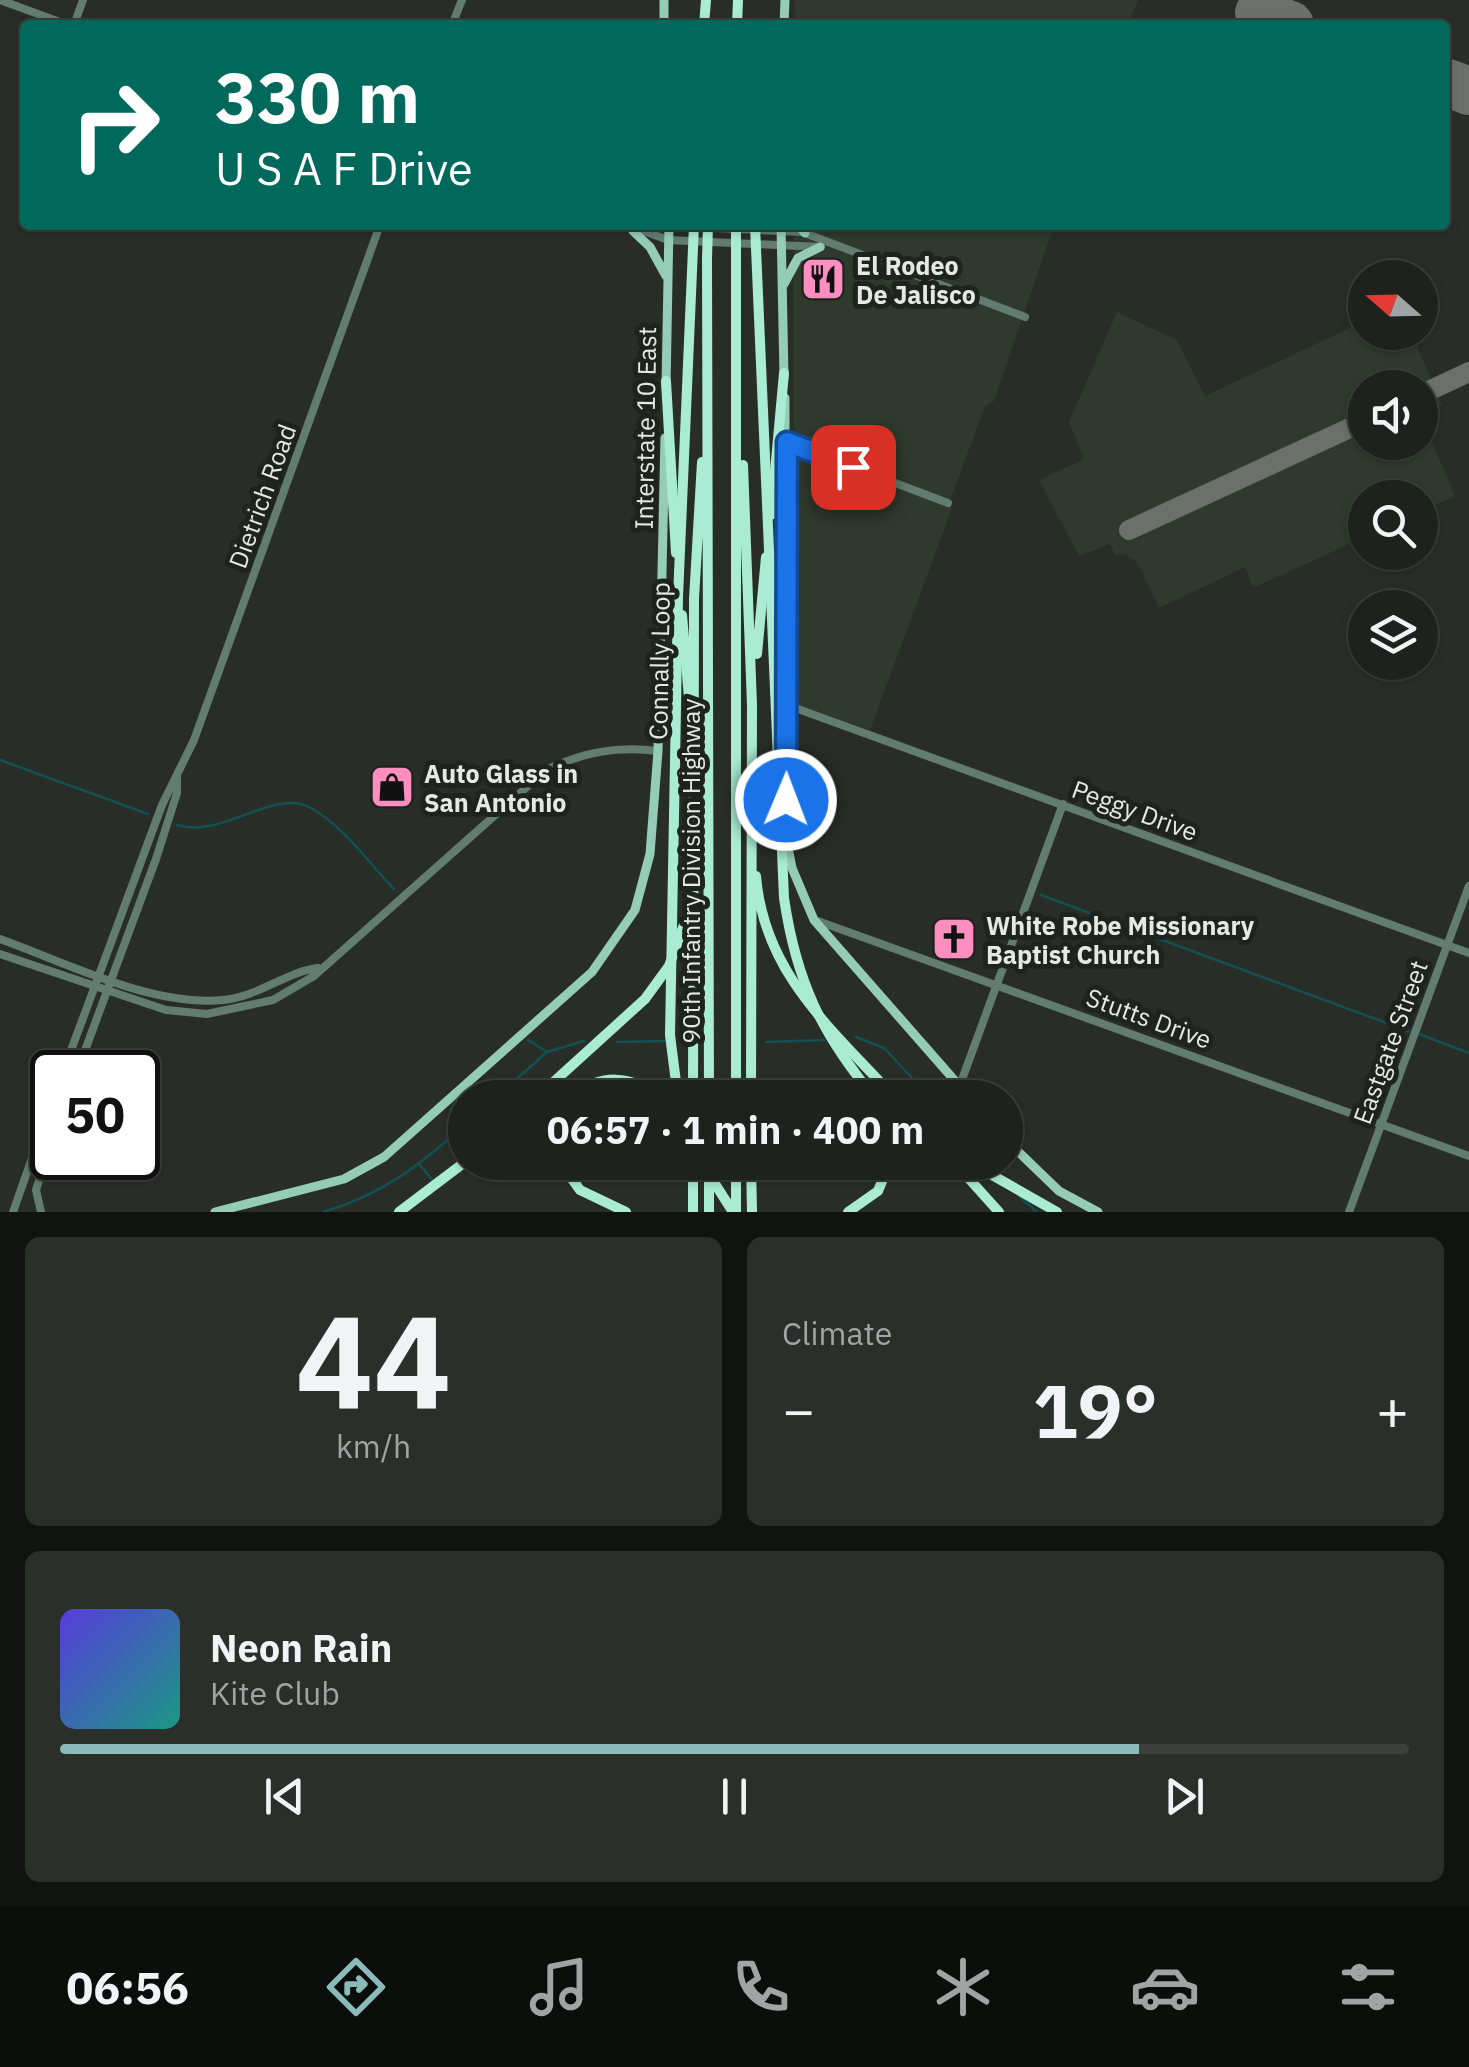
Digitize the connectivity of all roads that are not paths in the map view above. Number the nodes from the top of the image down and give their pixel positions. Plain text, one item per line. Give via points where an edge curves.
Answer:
1 (0, 0) edge
2 (57, 20) edge
3 (378, 230) edge
4 (632, 230) edge
5 (636, 230) edge
6 (668, 230) edge
7 (694, 230) edge
8 (708, 230) edge
9 (736, 230) edge
10 (755, 230) edge
11 (781, 230) edge
12 (802, 230) edge
13 (668, 240) junction
14 (781, 243) junction
15 (825, 246) junction
16 (668, 278) junction
17 (783, 286) junction
18 (1025, 317) dead end
19 (708, 346) junction
20 (737, 359) junction
21 (784, 372) junction
22 (666, 381) junction
23 (787, 442) junction
24 (948, 503) dead end
25 (752, 705) junction
26 (787, 705) junction
27 (694, 728) junction
28 (658, 751) junction
29 (177, 778) junction
30 (1063, 804) junction
31 (752, 816) junction
32 (694, 882) junction
33 (1469, 886) edge
34 (814, 920) junction
35 (0, 939) edge
36 (1447, 944) junction
37 (1469, 952) edge
38 (0, 954) edge
39 (318, 968) junction
40 (99, 974) junction
41 (112, 979) junction
42 (997, 984) junction
43 (94, 988) junction
44 (107, 992) junction
45 (71, 1050) edge
46 (85, 1050) edge
47 (556, 1080) edge
48 (600, 1080) edge
49 (627, 1080) edge
50 (676, 1080) edge
51 (693, 1080) edge
52 (709, 1080) edge
53 (736, 1080) edge
54 (751, 1080) edge
55 (861, 1080) edge
56 (879, 1080) edge
57 (955, 1080) edge
58 (962, 1080) edge
59 (1382, 1124) junction
60 (1469, 1156) edge
61 (1023, 1157) edge
62 (30, 1163) edge
63 (448, 1175) edge
64 (39, 1180) edge
65 (573, 1180) edge
66 (689, 1180) edge
67 (693, 1180) edge
68 (709, 1180) edge
69 (713, 1180) edge
70 (736, 1180) edge
71 (754, 1180) edge
72 (883, 1180) edge
73 (970, 1180) edge
74 (1001, 1180) edge
75 (22, 1186) junction
76 (36, 1190) junction
77 (693, 1199) junction
78 (752, 1210) edge
79 (13, 1212) edge
80 (41, 1212) edge
81 (215, 1212) edge
82 (399, 1212) edge
83 (626, 1212) edge
84 (693, 1212) edge
85 (709, 1212) edge
86 (735, 1212) edge
87 (848, 1212) edge
88 (999, 1212) edge
89 (1057, 1212) edge
90 (1098, 1212) edge
91 (1349, 1212) edge

1 - 2 street
3 - 29 street, Dietrich Road
4 - 16 main road
5 - 13 street
6 - 13 main road, Interstate 10 East
7 - 50 highway, Connally Loop, bridge via 678,597 670,1035
8 - 19 highway, 90th Infantry Division Highway, bridge
9 - 20 highway, 90th Infantry Division Highway, bridge
10 - 55 highway, bridge via 784,898 806,994
11 - 14 main road
12 - 15 street
13 - 14 street
13 - 16 main road, Interstate 10 East
14 - 15 street
14 - 17 main road
15 - 17 main road via 798,258
15 - 18 street
16 - 22 main road, Interstate 10 East
17 - 21 main road
19 - 27 highway
19 - 52 highway, 90th Infantry Division Highway
20 - 25 highway
20 - 53 highway, 90th Infantry Division Highway
21 - 23 main road
21 - 25 highway
22 - 27 highway
22 - 28 main road, Interstate 10 East
23 - 24 street
23 - 26 main road
25 - 31 highway
26 - 30 street, Peggy Drive
26 - 34 main road via 785,832
27 - 32 highway
28 - 39 street via 610,749 546,770
28 - 81 main road, Interstate 10 East via 645,880 635,910 592,972 384,1157 344,1179
29 - 40 street, Dietrich Road
29 - 41 street, Dietrich Road
30 - 36 street, Peggy Drive
30 - 42 street
31 - 54 highway
31 - 56 highway via 759,908 775,957
32 - 47 highway via 669,966 645,999
32 - 51 highway
33 - 36 street, Eastgate Street
34 - 42 street, Stutts Drive
34 - 57 main road
35 - 40 street
36 - 37 street, Peggy Drive
36 - 59 street, Eastgate Street
38 - 43 street
39 - 41 street via 222,1000 174,998
39 - 44 street via 273,1000 207,1014 153,1008
40 - 41 street
40 - 43 street, Dietrich Road
41 - 44 street, Dietrich Road
42 - 58 street
42 - 59 street, Stutts Drive
43 - 44 street
43 - 45 street, Dietrich Road
44 - 46 street, Dietrich Road
48 - 49 highway
59 - 60 street, Stutts Drive
59 - 91 street, Eastgate Street
61 - 90 main road via 1059,1192
62 - 75 street
63 - 82 highway
64 - 76 street
65 - 83 highway
66 - 77 highway
67 - 77 highway
68 - 85 highway
69 - 86 highway, bridge
70 - 86 highway
71 - 78 highway
72 - 87 highway
73 - 88 highway
74 - 89 highway
75 - 76 street
75 - 79 street
76 - 80 street
77 - 84 highway

